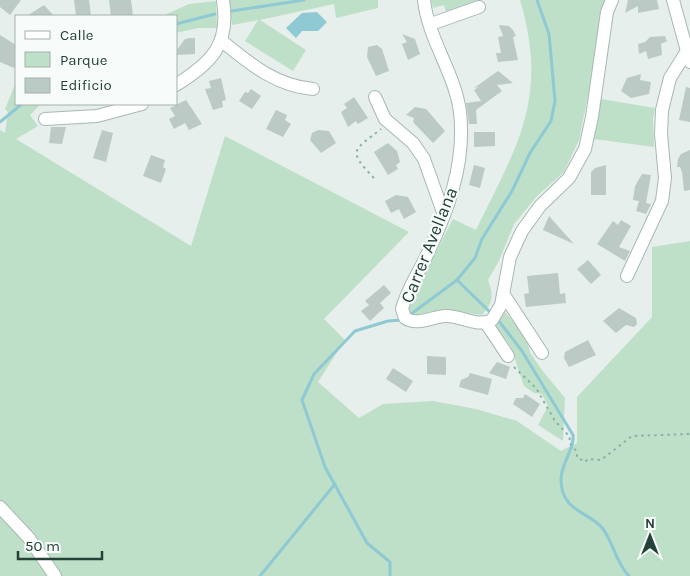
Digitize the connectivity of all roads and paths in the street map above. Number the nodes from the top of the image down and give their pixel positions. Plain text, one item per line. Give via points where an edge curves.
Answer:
1 (223, 0) edge
2 (424, 0) edge
3 (612, 0) edge
4 (673, 0) edge
5 (478, 7) dead end
6 (430, 24) junction
7 (222, 41) junction
8 (689, 56) edge
9 (178, 83) edge
10 (313, 89) dead end
11 (375, 97) dead end
12 (138, 105) edge
13 (45, 119) dead end
14 (390, 123) junction
15 (374, 178) dead end
16 (444, 215) junction
17 (627, 276) dead end
18 (504, 296) junction
19 (486, 323) junction
20 (542, 353) dead end
21 (508, 356) joint
22 (690, 434) edge
23 (0, 508) edge
24 (55, 576) edge

1 - 7 street
2 - 6 street, Carrer Avellana
3 - 18 street via 607,12 592,117 584,149 568,178 522,230 510,257
4 - 8 street
5 - 6 street
6 - 16 street, Carrer Avellana via 460,112 460,155
7 - 9 street via 203,64
7 - 10 street via 268,76 291,86
8 - 17 street via 670,78 662,110 666,178 662,201
11 - 14 street
12 - 13 street via 97,116
14 - 15 path via 356,150 358,162
14 - 16 street via 424,159
16 - 19 street, Carrer Avellana via 403,304 403,315 413,321 444,316
18 - 19 street via 492,320
18 - 20 street
19 - 21 street
21 - 22 path via 513,366 536,388 555,421 570,437 569,442 577,457 585,462 588,458 601,460 632,436
23 - 24 street via 29,538

